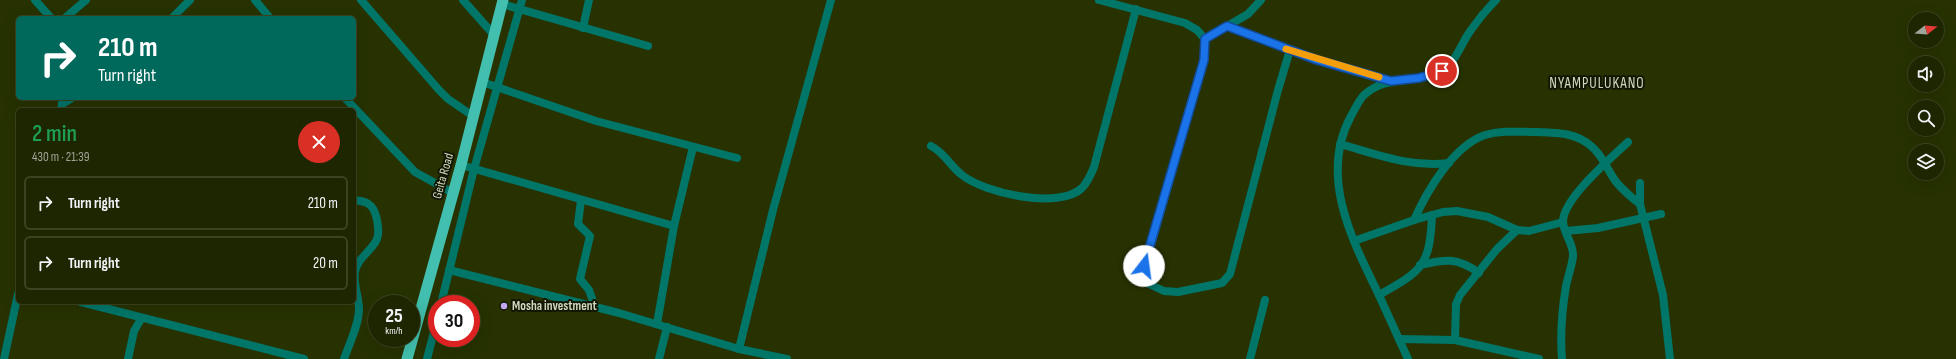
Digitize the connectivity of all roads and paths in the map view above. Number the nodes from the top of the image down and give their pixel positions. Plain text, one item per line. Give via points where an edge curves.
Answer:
1 (35, 0) edge
2 (86, 0) edge
3 (190, 0) edge
4 (255, 0) edge
5 (361, 0) edge
6 (463, 0) edge
7 (522, 0) edge
8 (589, 0) edge
9 (831, 0) edge
10 (1099, 0) edge
11 (1261, 0) edge
12 (1496, 0) edge
13 (502, 2) edge
14 (519, 9) junction
15 (1136, 9) junction
16 (49, 16) edge
17 (67, 16) edge
18 (174, 16) edge
19 (268, 16) edge
20 (1227, 26) junction
21 (582, 28) junction
22 (494, 35) junction
23 (1205, 39) junction
24 (648, 46) dead end
25 (1290, 50) junction
26 (1391, 81) junction
27 (482, 82) junction
28 (497, 87) junction
29 (347, 100) edge
30 (354, 108) edge
31 (356, 110) edge
32 (473, 116) junction
33 (1628, 142) dead end
34 (1340, 144) junction
35 (931, 146) dead end
36 (693, 147) junction
37 (737, 158) dead end
38 (1449, 163) junction
39 (1605, 164) junction
40 (462, 165) junction
41 (474, 169) junction
42 (1640, 182) dead end
43 (453, 193) junction
44 (356, 200) edge
45 (581, 200) junction
46 (1640, 204) junction
47 (1661, 214) dead end
48 (1432, 215) junction
49 (1642, 218) junction
50 (1414, 220) junction
51 (1563, 222) junction
52 (674, 226) junction
53 (1518, 230) junction
54 (1566, 231) junction
55 (1354, 241) junction
56 (1420, 265) junction
57 (356, 268) edge
58 (449, 270) junction
59 (1479, 272) junction
60 (356, 286) edge
61 (443, 295) edge
62 (1379, 295) junction
63 (1265, 300) dead end
64 (16, 303) edge
65 (88, 304) edge
66 (114, 304) edge
67 (595, 307) junction
68 (116, 312) junction
69 (141, 319) junction
70 (657, 324) junction
71 (667, 327) junction
72 (1399, 339) junction
73 (1455, 340) junction
74 (431, 347) edge
75 (739, 349) junction
76 (4, 359) edge
77 (128, 359) edge
78 (304, 359) edge
79 (344, 359) edge
80 (407, 359) edge
81 (428, 359) edge
82 (659, 359) edge
83 (787, 359) edge
84 (1250, 359) edge
85 (1408, 359) edge
86 (1539, 359) edge
87 (1562, 359) edge
88 (1670, 359) edge

1 - 16 street
2 - 17 street
3 - 18 street
4 - 19 street
5 - 32 street via 439,90
6 - 22 street
7 - 14 street
8 - 21 street
9 - 75 street via 773,210
10 - 15 street
11 - 20 street via 1248,14
12 - 26 street via 1442,71 1419,78
13 - 14 street
13 - 22 highway, Geita Road
14 - 21 street
14 - 28 street
15 - 23 street via 1185,23 1197,30
15 - 35 street via 1094,167 1081,189 1057,198 1035,198 994,190 962,175 943,154
20 - 23 street
20 - 25 street
21 - 24 street
22 - 27 highway, Geita Road
23 - 25 street via 1204,60 1144,266 1149,284 1164,291 1178,292 1216,285 1226,280 1230,274
25 - 26 street
26 - 34 street via 1374,87 1362,96 1345,127
27 - 28 street
27 - 32 highway, Geita Road
28 - 36 street via 596,121
28 - 41 street
29 - 30 street
31 - 43 street via 415,172
32 - 40 highway, Geita Road
33 - 39 street
34 - 38 street via 1399,161 1436,165
34 - 55 street via 1338,190
36 - 37 street
36 - 52 street
38 - 39 street via 1473,140 1502,132 1563,132 1579,137 1592,146
38 - 50 street via 1427,194
39 - 46 street via 1617,182
39 - 51 street via 1571,200
40 - 41 street
40 - 43 highway, Geita Road
41 - 45 street
41 - 58 street
42 - 46 street
43 - 80 highway, Geita Road
44 - 57 street via 371,206 378,235
45 - 52 street
45 - 67 street via 578,224 590,236 580,279 590,290
46 - 49 street
47 - 49 street
48 - 50 street
48 - 53 street via 1457,211 1469,213 1488,217
48 - 56 street via 1431,243
49 - 54 street via 1598,228
49 - 88 street via 1664,295
50 - 55 street
51 - 53 street via 1529,231
51 - 54 street
52 - 70 street
53 - 59 street via 1497,249
54 - 87 street via 1573,256 1562,314
55 - 62 street
56 - 59 street via 1444,260 1456,261 1467,264
56 - 62 street via 1414,274
58 - 61 street
58 - 67 street
59 - 73 street via 1460,295 1456,304
60 - 79 street via 359,301 358,317
62 - 72 street
63 - 84 street
64 - 76 street
65 - 68 street
66 - 68 street
67 - 70 street
68 - 69 street
69 - 77 street via 134,331
69 - 78 street
70 - 71 street
71 - 75 street
71 - 82 street
72 - 73 street
72 - 85 street
73 - 86 street
74 - 81 street
75 - 83 street

